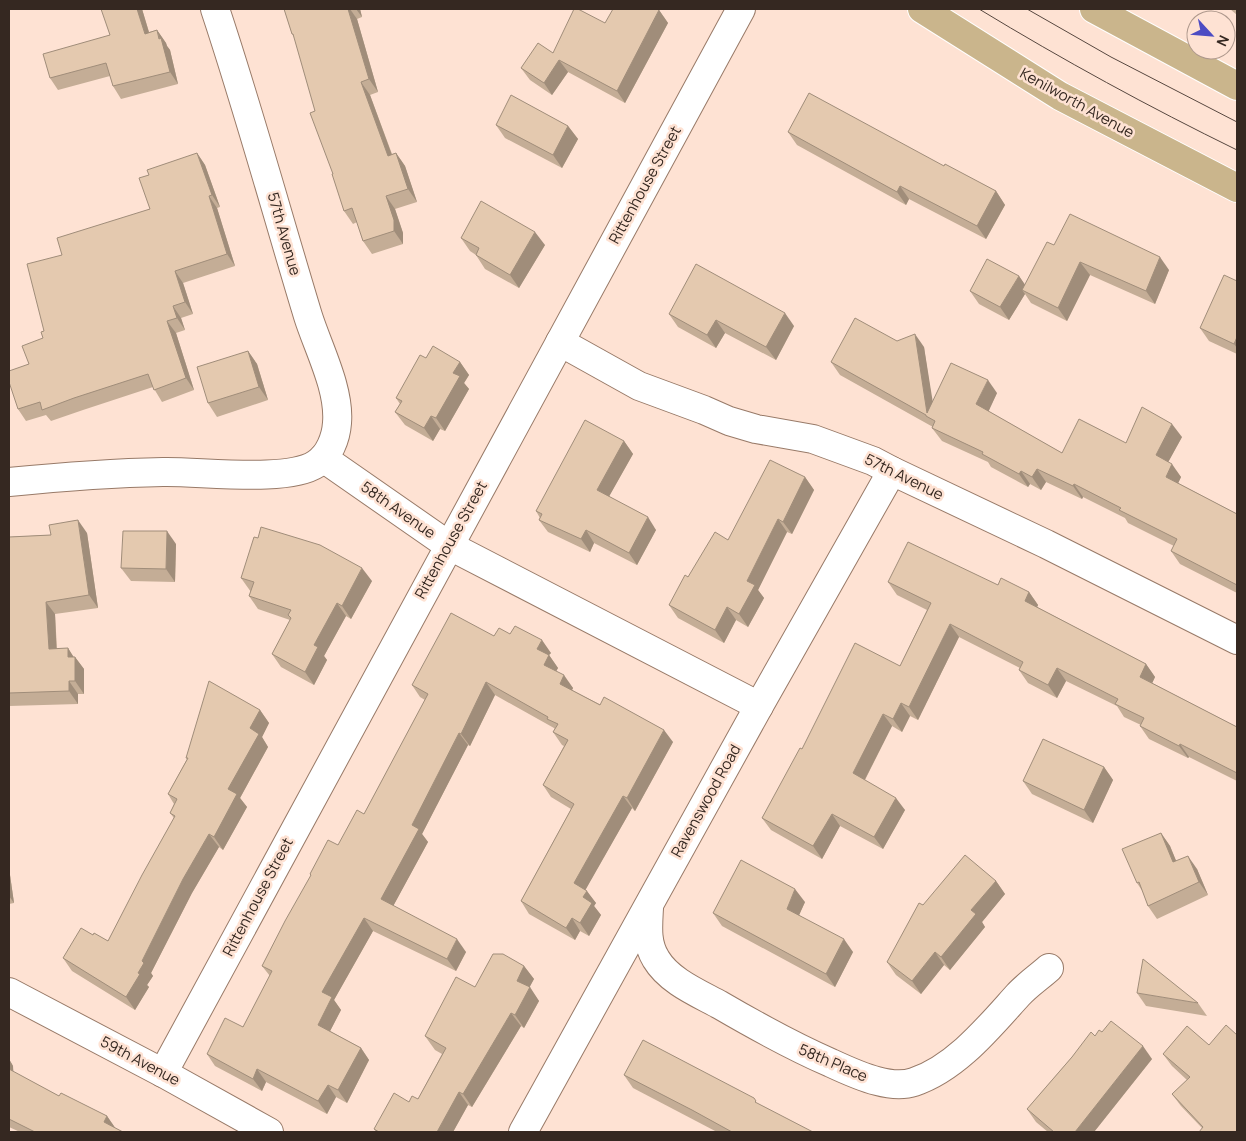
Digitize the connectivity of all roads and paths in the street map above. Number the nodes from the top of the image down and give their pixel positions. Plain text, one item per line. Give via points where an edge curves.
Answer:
1 (215, 9) edge
2 (741, 9) edge
3 (922, 9) edge
4 (1094, 9) edge
5 (1237, 86) edge
6 (1237, 188) edge
7 (560, 342) junction
8 (323, 458) junction
9 (892, 471) junction
10 (9, 482) edge
11 (448, 545) junction
12 (1237, 640) edge
13 (759, 706) junction
14 (650, 904) junction
15 (1049, 968) dead end
16 (9, 992) edge
17 (163, 1073) junction
18 (269, 1132) edge
19 (523, 1132) edge

1 - 8 street, 57th Avenue via 334,394 338,423 331,446
2 - 7 street, Rittenhouse Street
3 - 6 main road, Kenilworth Avenue via 1060,96
4 - 5 main road
7 - 9 street, 57th Avenue via 639,386 729,421 813,439
7 - 11 street, Rittenhouse Street
8 - 10 street via 310,468 276,474 164,472
8 - 11 street, 58th Avenue
9 - 12 street, 57th Avenue
9 - 13 street, Ravenswood Road
11 - 13 street, 58th Avenue
11 - 17 street, Rittenhouse Street
13 - 14 street, Ravenswood Road
14 - 15 street, 58th Place via 649,946 669,974 797,1049 888,1084 913,1082 947,1064 990,1028 1019,994
14 - 19 street, Ravenswood Road
16 - 17 street, 59th Avenue
17 - 18 street, 59th Avenue

